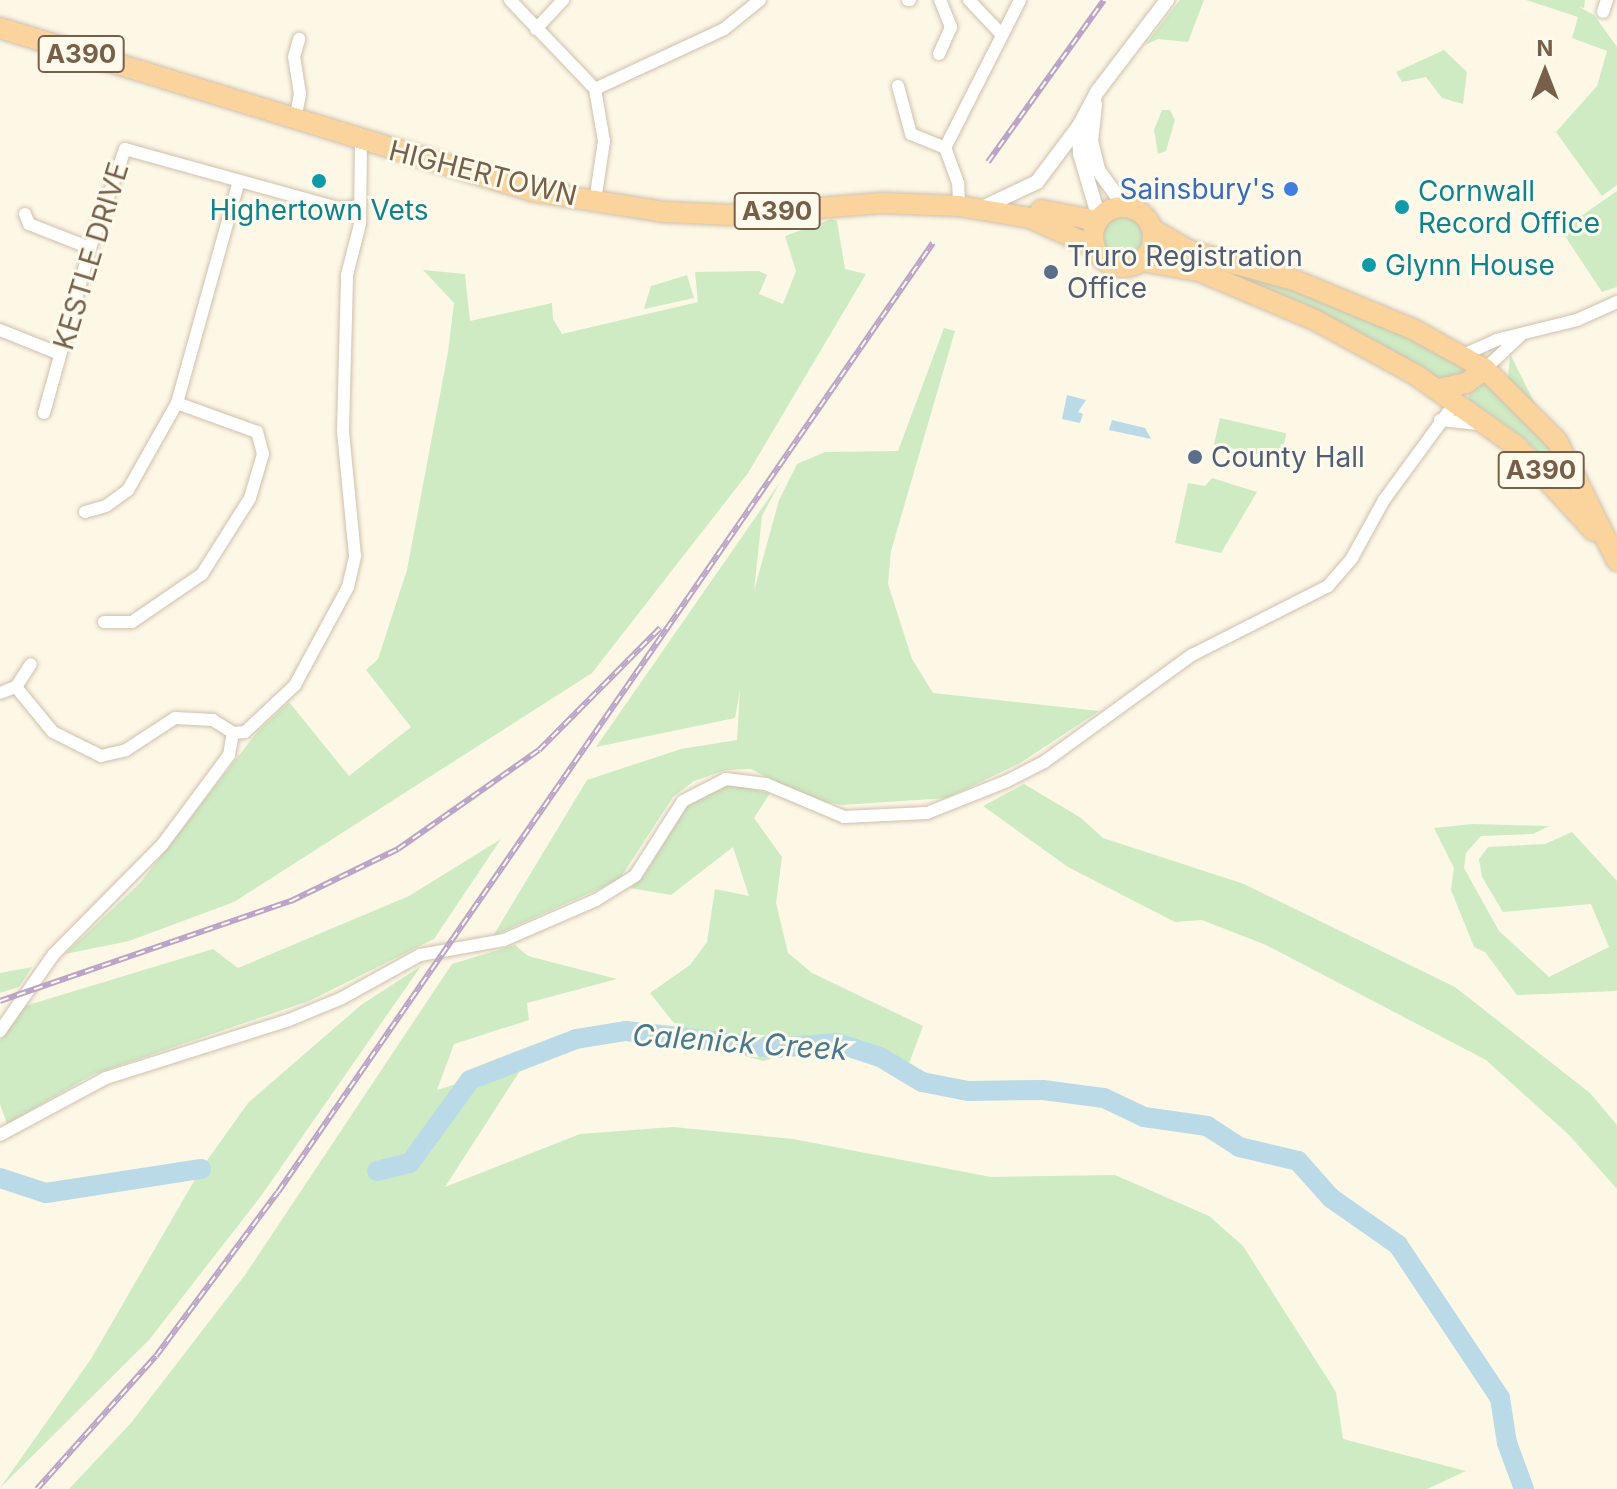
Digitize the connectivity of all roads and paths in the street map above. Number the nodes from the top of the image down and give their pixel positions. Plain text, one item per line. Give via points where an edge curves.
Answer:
1 (510, 0) edge
2 (563, 0) edge
3 (760, 0) edge
4 (940, 0) edge
5 (969, 0) edge
6 (1020, 0) edge
7 (1167, 0) edge
8 (0, 28) edge
9 (536, 29) junction
10 (1001, 34) junction
11 (299, 39) dead end
12 (939, 54) dead end
13 (898, 86) dead end
14 (595, 89) junction
15 (1097, 92) junction
16 (295, 120) junction
17 (1079, 126) junction
18 (361, 141) junction
19 (945, 148) junction
20 (239, 181) junction
21 (595, 201) junction
22 (360, 206) junction
23 (959, 206) junction
24 (1125, 207) junction
25 (982, 208) junction
26 (25, 214) dead end
27 (1098, 219) junction
28 (1152, 229) junction
29 (1094, 247) junction
30 (90, 248) junction
31 (1142, 261) junction
32 (1617, 302) edge
33 (0, 330) edge
34 (1521, 335) junction
35 (1511, 346) junction
36 (60, 354) junction
37 (1463, 355) junction
38 (1485, 369) junction
39 (1466, 383) junction
40 (1502, 385) junction
41 (1435, 387) junction
42 (177, 403) junction
43 (1455, 403) junction
44 (44, 413) dead end
45 (1437, 423) junction
46 (1491, 428) junction
47 (85, 512) dead end
48 (1614, 556) edge
49 (104, 622) dead end
50 (31, 664) dead end
51 (16, 687) junction
52 (0, 693) edge
53 (233, 733) junction
54 (0, 1031) edge
55 (0, 1135) edge

1 - 9 street
2 - 9 street
3 - 14 street via 724,29
4 - 12 street via 951,27
5 - 10 street
6 - 10 street
7 - 15 street
8 - 16 highway, HIGHERTOWN / A390
9 - 14 street
10 - 19 street
11 - 16 street via 294,57 300,94
13 - 19 street via 911,134
14 - 21 street via 604,141
15 - 17 street
15 - 24 street via 1093,152 1103,178
16 - 18 highway, HIGHERTOWN / A390
17 - 25 street via 1037,182
17 - 27 street via 1080,154
18 - 21 highway, HIGHERTOWN / A390 via 491,182
18 - 22 street
19 - 23 street via 958,183
20 - 22 street, KESTLE DRIVE via 341,209
20 - 30 street, KESTLE DRIVE via 125,149
20 - 42 street
21 - 23 highway, HIGHERTOWN / A390 via 730,215 881,203
22 - 53 street via 347,275 343,431 355,556 348,587 295,685 245,732
23 - 25 highway, HIGHERTOWN / A390
24 - 27 highway
24 - 28 highway via 1144,216
25 - 27 highway, HIGHERTOWN / A390 via 1031,207
25 - 29 highway, HIGHERTOWN / A390 via 1048,224
26 - 30 street via 29,224
27 - 29 highway
28 - 31 highway via 1151,248
28 - 37 highway, A390 via 1190,251 1294,280
29 - 31 highway via 1117,266
30 - 36 street, KESTLE DRIVE
31 - 41 highway, A390 via 1199,271 1315,320
32 - 34 street via 1588,317
33 - 36 street
34 - 35 street
34 - 37 street
35 - 38 street
35 - 40 street
36 - 44 street, KESTLE DRIVE
37 - 38 highway, A390
38 - 39 highway
38 - 40 highway, A390
39 - 41 highway
39 - 43 highway
40 - 48 highway, A390 via 1557,441
41 - 43 highway, A390
41 - 45 street
42 - 47 street via 128,490 106,506
42 - 49 street via 257,432 263,454 250,498 202,574 132,622
43 - 45 street
43 - 46 highway, A390
45 - 46 street
45 - 55 street via 1352,558 1328,586 1192,655 1044,762 1007,781 927,813 844,817 766,784 726,779 683,801 635,876 596,900 504,940 420,955 289,1020 106,1078
46 - 48 highway, A390 via 1537,465
50 - 51 street
51 - 52 street
51 - 53 street via 53,732 101,756 126,750 175,718 213,720
53 - 54 street via 229,755 162,845 54,954

